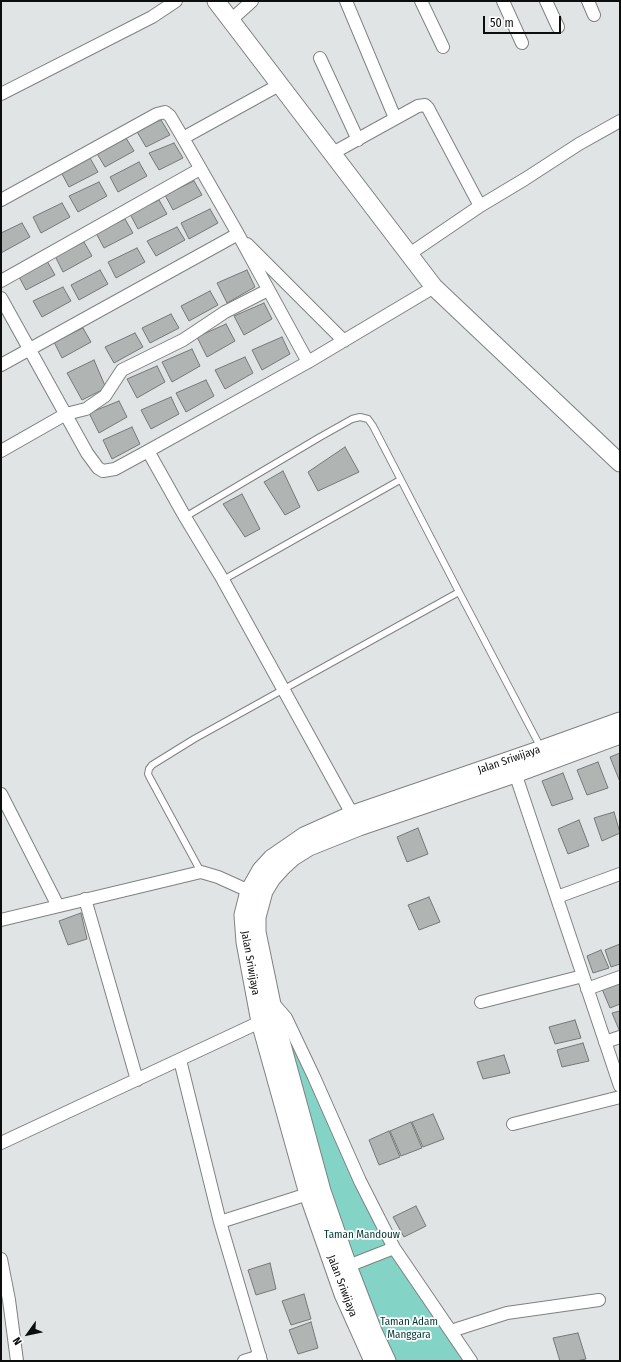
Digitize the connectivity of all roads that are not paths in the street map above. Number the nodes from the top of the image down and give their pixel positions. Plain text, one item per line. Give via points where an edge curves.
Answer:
1 (176, 1) edge
2 (216, 1) edge
3 (252, 1) edge
4 (346, 1) edge
5 (421, 1) edge
6 (503, 1) edge
7 (546, 1) edge
8 (588, 1) edge
9 (594, 15) dead end
10 (231, 20) junction
11 (558, 27) dead end
12 (522, 43) dead end
13 (443, 48) dead end
14 (320, 58) dead end
15 (279, 85) junction
16 (1, 94) edge
17 (395, 118) junction
18 (620, 121) edge
19 (183, 138) junction
20 (358, 140) junction
21 (332, 154) junction
22 (200, 169) junction
23 (1, 200) edge
24 (480, 206) junction
25 (238, 234) junction
26 (408, 255) junction
27 (1, 281) edge
28 (434, 287) junction
29 (268, 290) junction
30 (1, 298) edge
31 (344, 341) junction
32 (30, 349) junction
33 (308, 362) junction
34 (1, 365) edge
35 (66, 414) junction
36 (1, 451) edge
37 (148, 451) junction
38 (620, 463) edge
39 (400, 480) junction
40 (185, 517) junction
41 (223, 580) junction
42 (459, 592) junction
43 (283, 690) junction
44 (620, 721) edge
45 (620, 735) edge
46 (542, 749) junction
47 (513, 767) junction
48 (1, 794) edge
49 (356, 821) junction
50 (201, 872) junction
51 (620, 874) edge
52 (249, 891) junction
53 (556, 897) junction
54 (85, 899) junction
55 (58, 906) junction
56 (1, 920) edge
57 (583, 976) junction
58 (620, 977) edge
59 (587, 989) junction
60 (270, 999) junction
61 (481, 1002) dead end
62 (260, 1022) junction
63 (620, 1037) edge
64 (605, 1042) junction
65 (180, 1060) junction
66 (137, 1080) junction
67 (620, 1086) edge
68 (620, 1096) edge
69 (513, 1124) dead end
70 (1, 1143) edge
71 (308, 1194) junction
72 (220, 1222) junction
73 (394, 1248) junction
74 (1, 1259) edge
75 (348, 1266) junction
76 (599, 1300) dead end
77 (451, 1331) junction
78 (367, 1333) junction
79 (261, 1358) edge
80 (17, 1361) edge
81 (244, 1361) edge
82 (373, 1361) edge
83 (387, 1361) edge
84 (471, 1361) edge

1 - 16 street via 152,17
2 - 10 main road
3 - 10 street
4 - 17 street
5 - 13 street
6 - 12 street
7 - 11 street
8 - 9 street
10 - 15 main road
14 - 20 street
15 - 19 street
15 - 21 main road
17 - 20 street
17 - 24 street via 418,106 428,108
18 - 24 street
19 - 22 street
19 - 23 street via 170,116 162,112
20 - 21 street
21 - 26 main road
22 - 25 street
22 - 27 street
24 - 26 street
25 - 29 street
25 - 31 street
25 - 32 street
26 - 28 main road
28 - 31 street
28 - 38 main road
29 - 33 street
29 - 35 street via 225,312 183,340 122,370 106,396 86,409
30 - 32 street
31 - 33 street
32 - 34 street
32 - 35 street
33 - 37 street
35 - 36 street
35 - 37 street via 87,453 103,471 115,469
37 - 40 street
39 - 40 lane via 373,426 368,420 360,417 320,437
39 - 41 lane
39 - 42 lane
40 - 41 street
41 - 43 street
42 - 43 lane
42 - 46 lane
43 - 49 street
43 - 50 lane via 187,743 149,769 150,778
44 - 46 main road, Jalan Sriwijaya
45 - 47 main road, Jalan Sriwijaya
46 - 47 main road, Jalan Sriwijaya
47 - 49 main road, Jalan Sriwijaya
47 - 53 street
48 - 55 street
49 - 52 main road, Jalan Sriwijaya via 304,836 288,846 261,870
49 - 60 main road, Jalan Sriwijaya via 293,857 272,878 264,891 257,917 257,932
50 - 52 street
50 - 54 street
51 - 53 street
52 - 62 main road, Jalan Sriwijaya via 243,915 245,942
53 - 57 street
54 - 55 street
54 - 66 street
55 - 56 street
57 - 59 street
57 - 61 street
58 - 59 street
59 - 64 street
60 - 73 street via 286,1018 360,1181
60 - 75 main road, Jalan Sriwijaya via 299,1113
62 - 65 street
62 - 71 main road, Jalan Sriwijaya
63 - 64 street
64 - 67 street
65 - 66 street
65 - 72 street
66 - 70 street
68 - 69 street
71 - 72 street
71 - 78 main road, Jalan Sriwijaya via 337,1277
72 - 79 street
73 - 75 street
73 - 77 street
74 - 80 street via 10,1300
75 - 78 main road, Jalan Sriwijaya
76 - 77 street via 506,1313
77 - 84 street
78 - 82 main road, Jalan Sriwijaya
78 - 83 main road, Jalan Sriwijaya
79 - 81 street

